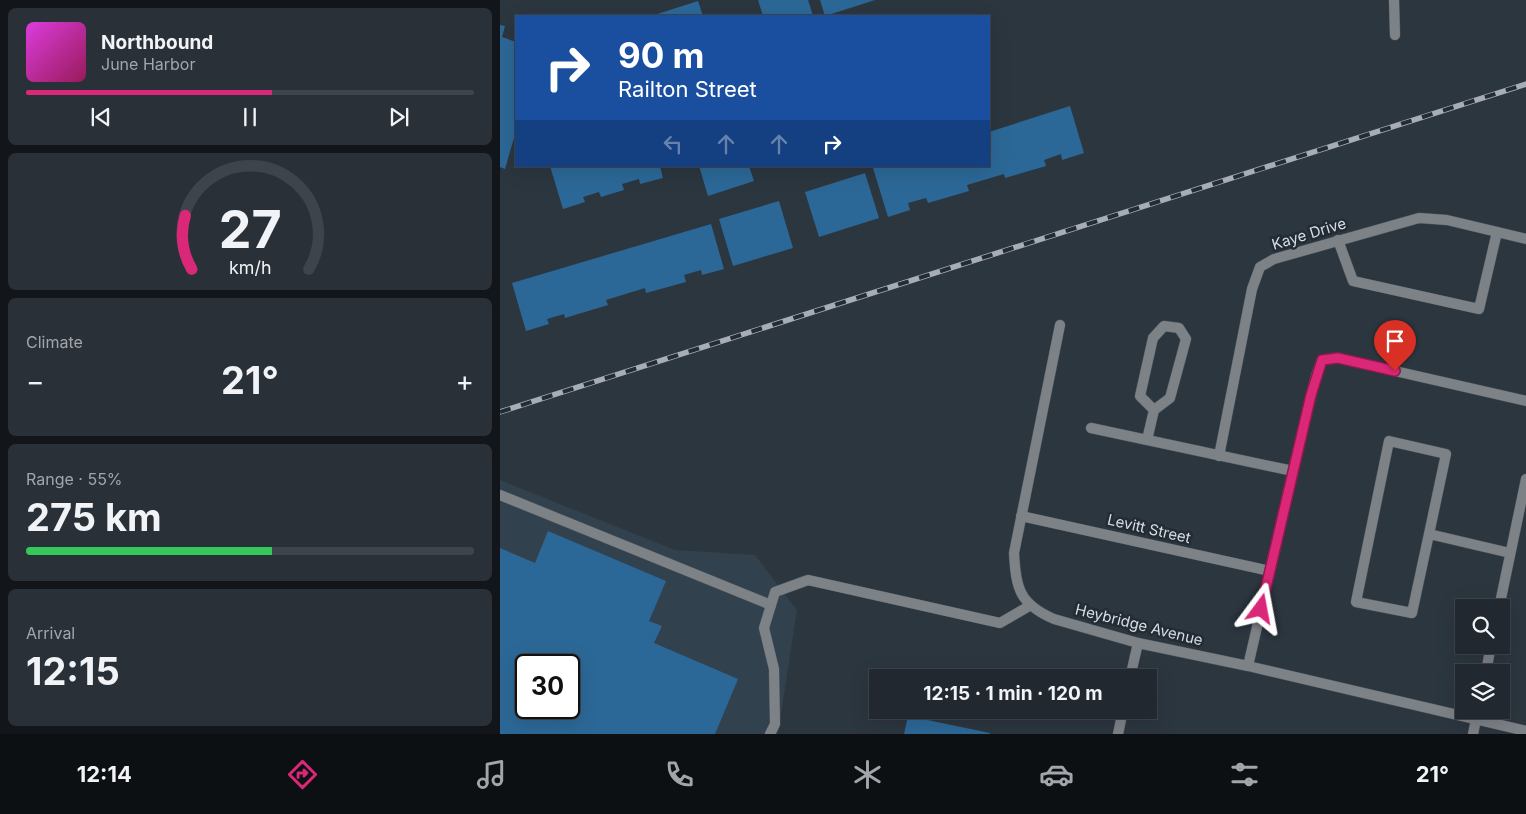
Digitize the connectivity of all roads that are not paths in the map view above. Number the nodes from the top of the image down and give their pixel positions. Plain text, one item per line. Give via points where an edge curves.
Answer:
1 (1394, 0) edge
2 (1395, 35) dead end
3 (1497, 232) junction
4 (1526, 239) edge
5 (1338, 240) junction
6 (1060, 325) dead end
7 (1526, 401) edge
8 (1154, 410) junction
9 (1091, 428) dead end
10 (1147, 440) junction
11 (1219, 456) junction
12 (1293, 471) junction
13 (1526, 479) edge
14 (500, 495) edge
15 (1021, 516) junction
16 (1429, 534) junction
17 (1510, 553) junction
18 (1270, 571) junction
19 (1501, 599) edge
20 (771, 605) junction
21 (1031, 605) junction
22 (1138, 643) junction
23 (1248, 666) junction
24 (1132, 669) edge
25 (1455, 710) edge
26 (1121, 719) edge
27 (1476, 719) edge
28 (1489, 719) edge
29 (1526, 731) edge
30 (770, 734) edge
31 (1118, 734) edge
32 (1473, 734) edge

1 - 2 street
3 - 4 street, Kaye Drive
3 - 5 street, Kaye Drive via 1447,220 1419,218
3 - 5 street via 1479,309 1353,281
5 - 11 street, Kaye Drive via 1274,258 1260,267 1252,289
6 - 15 street, Heybridge Avenue
7 - 12 street via 1338,358 1322,360
8 - 8 street via 1170,398 1186,339 1179,328 1164,326 1153,338 1140,396
8 - 10 street
9 - 10 street
10 - 11 street
11 - 12 street
12 - 18 street
13 - 17 street
14 - 20 street
15 - 18 street, Levitt Street
15 - 21 street, Heybridge Avenue via 1014,552 1015,579 1021,595
16 - 16 street via 1446,454 1389,441 1356,602 1412,613
16 - 17 street
17 - 19 street
18 - 23 street
20 - 21 street via 775,592 808,580 1000,623
20 - 30 street via 764,628 774,669 774,724
21 - 22 street, Heybridge Avenue via 1054,620
22 - 23 street, Heybridge Avenue
22 - 24 street
23 - 25 street, Heybridge Avenue
26 - 31 street
27 - 32 street
28 - 29 street, Heybridge Avenue

